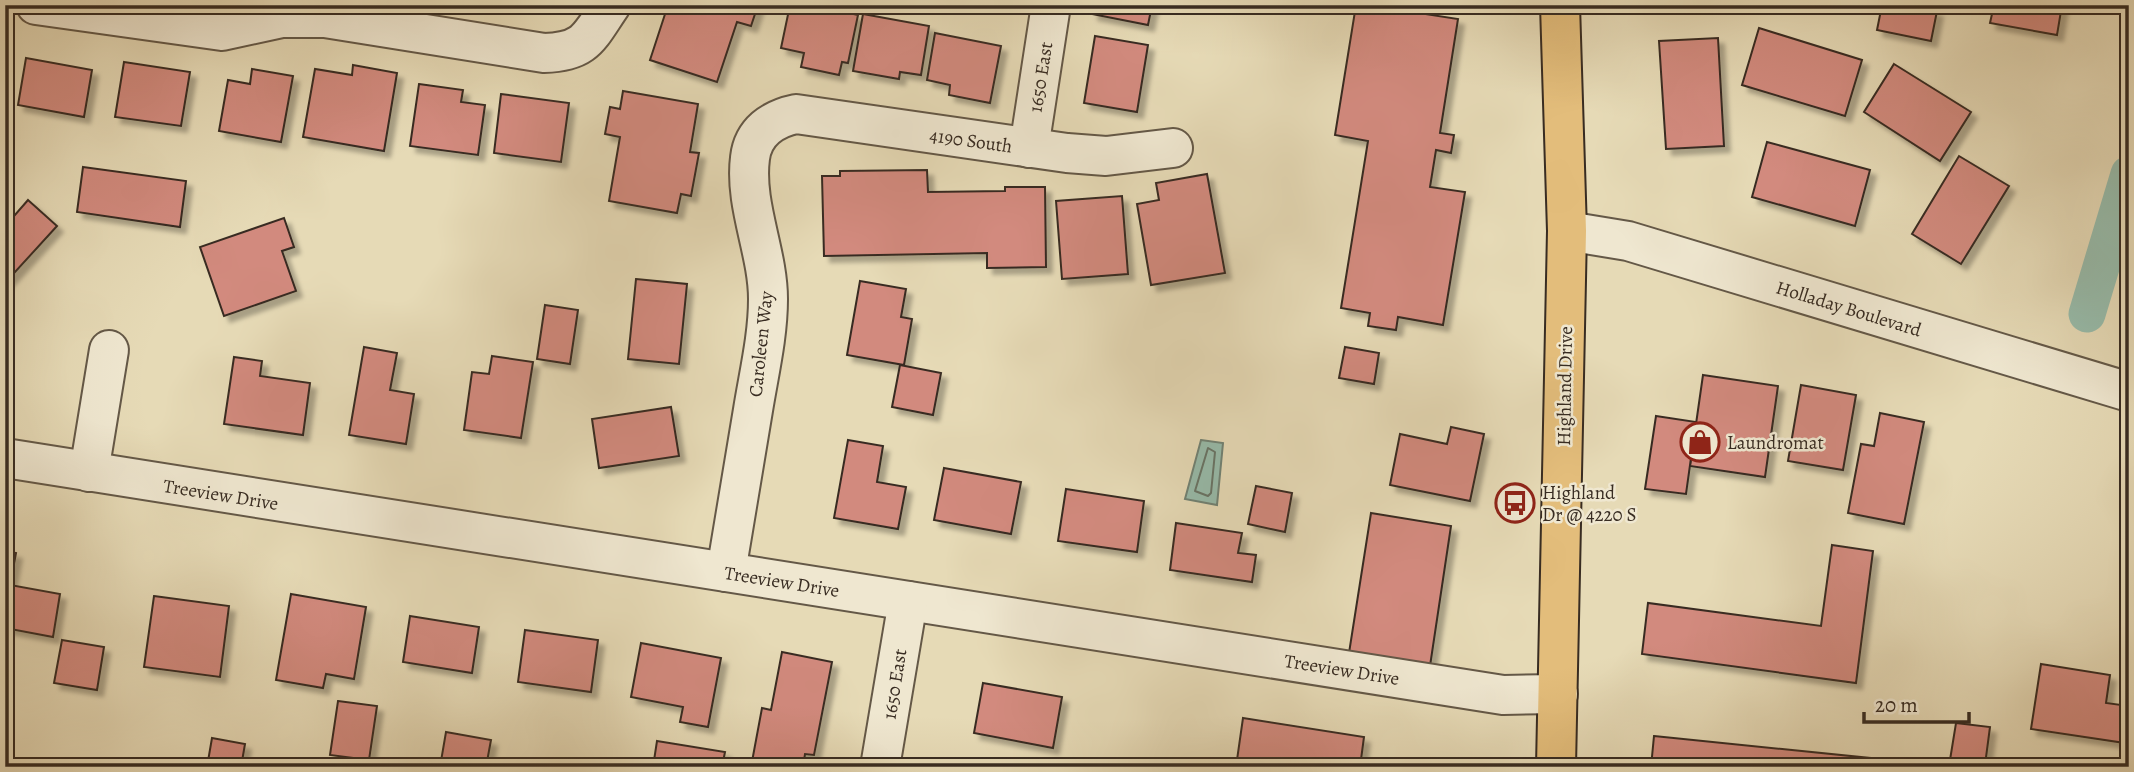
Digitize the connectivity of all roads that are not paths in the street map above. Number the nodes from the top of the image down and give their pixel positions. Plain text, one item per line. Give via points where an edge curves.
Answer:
1 (36, 5) edge
2 (611, 5) edge
3 (1051, 5) edge
4 (1560, 5) edge
5 (771, 123) joint
6 (1029, 148) junction
7 (1174, 148) dead end
8 (1567, 230) junction
9 (109, 350) dead end
10 (2129, 392) edge
11 (5, 458) edge
12 (89, 472) junction
13 (726, 572) junction
14 (908, 601) junction
15 (1558, 694) junction
16 (880, 767) edge
17 (1556, 767) edge

1 - 2 street via 222,31 303,16 544,52 569,52 584,45
3 - 6 street, 1650 East
4 - 8 main road, Highland Drive
5 - 6 street, 4190 South via 796,114 813,115
5 - 13 street, Caroleen Way via 755,138 750,156 751,195 768,300
6 - 7 street, 4190 South via 1106,156
8 - 10 street, Holladay Boulevard via 1628,241
8 - 15 main road, Highland Drive
9 - 12 street
11 - 12 street, Treeview Drive
12 - 13 street, Treeview Drive
13 - 14 street, Treeview Drive
14 - 15 street, Treeview Drive via 1503,695
14 - 16 street, 1650 East
15 - 17 main road, Highland Drive

